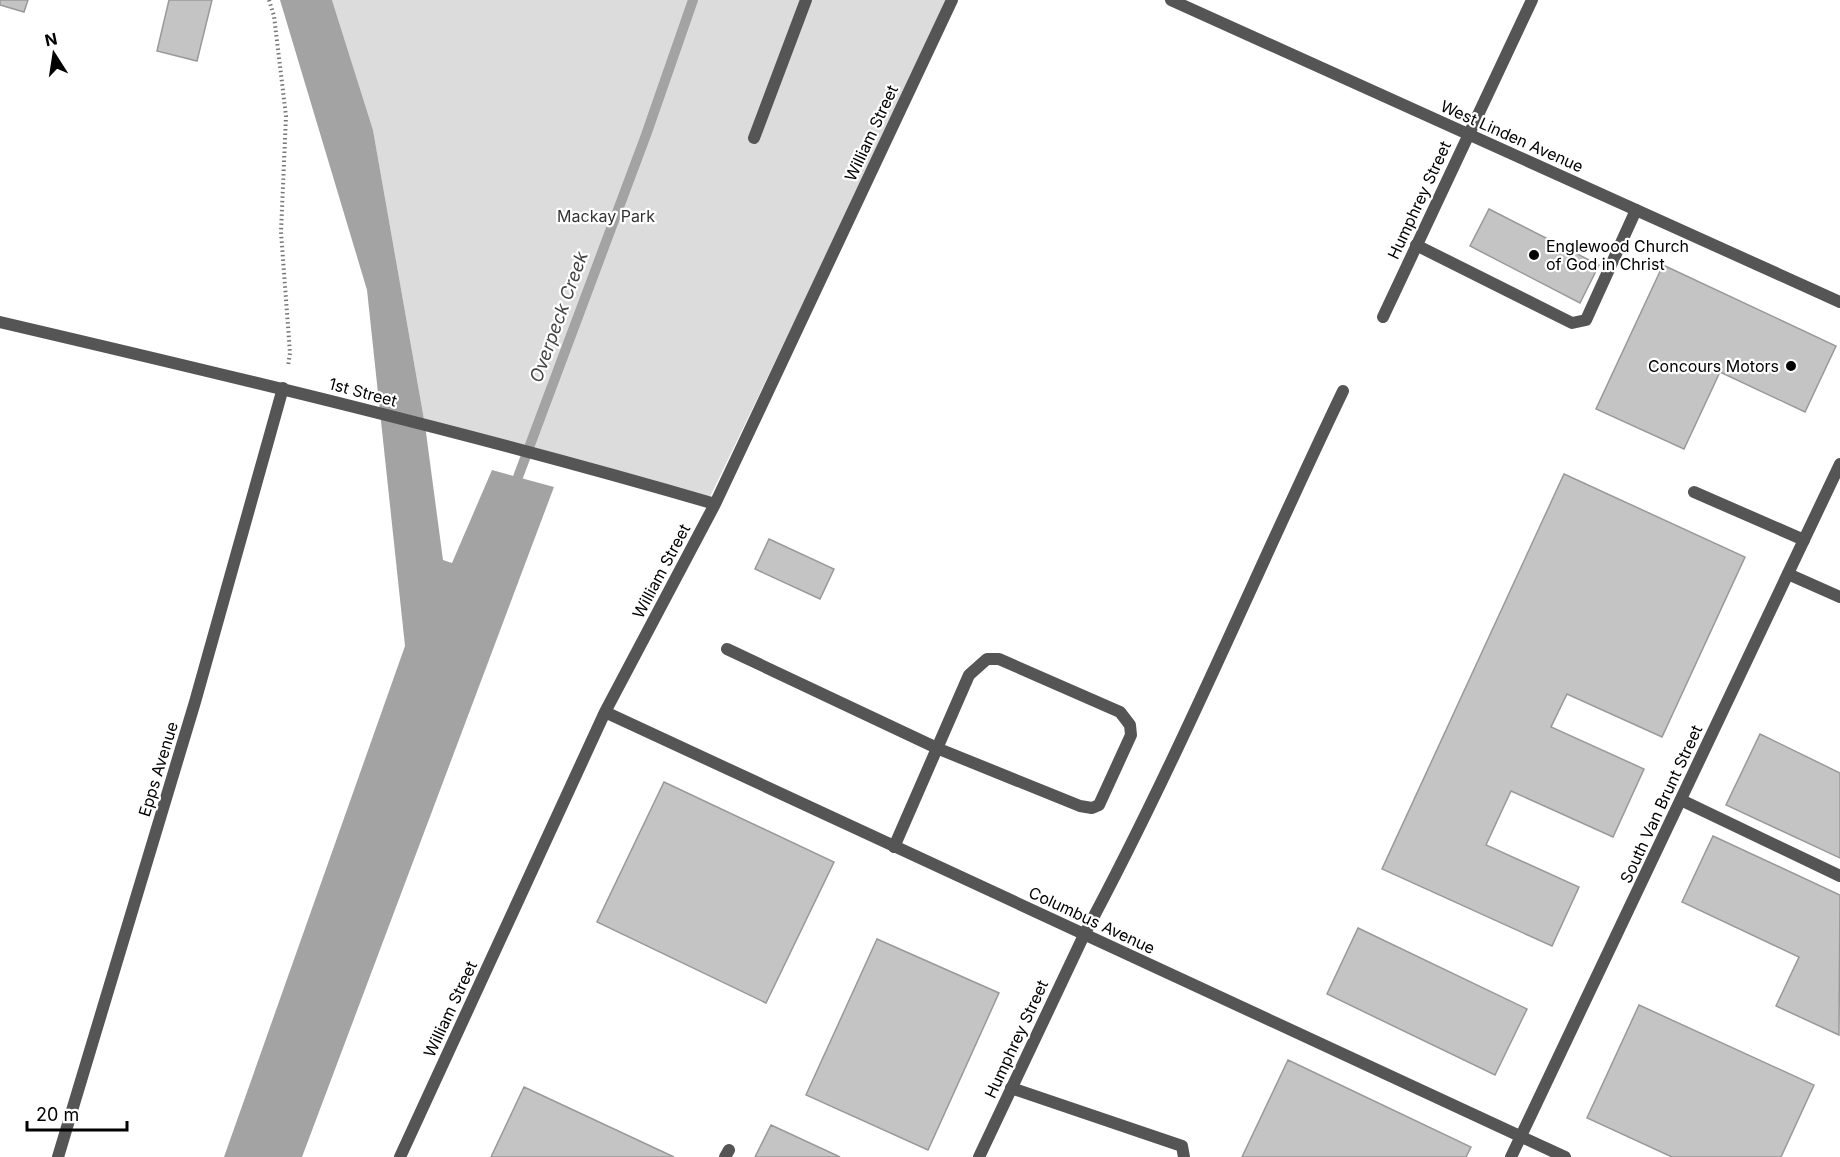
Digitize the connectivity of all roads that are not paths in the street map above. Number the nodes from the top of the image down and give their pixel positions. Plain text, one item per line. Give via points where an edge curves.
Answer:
1 (806, 0) edge
2 (952, 0) edge
3 (1171, 0) edge
4 (1532, 0) edge
5 (1468, 134) junction
6 (754, 138) dead end
7 (1636, 210) junction
8 (1416, 245) junction
9 (1840, 302) edge
10 (1383, 317) dead end
11 (0, 322) edge
12 (284, 388) junction
13 (1343, 391) dead end
14 (1840, 464) edge
15 (1694, 492) dead end
16 (715, 504) junction
17 (1804, 540) junction
18 (1788, 574) junction
19 (1840, 597) edge
20 (727, 650) dead end
21 (605, 712) junction
22 (939, 749) junction
23 (1681, 800) junction
24 (894, 847) junction
25 (1840, 876) edge
26 (1084, 935) junction
27 (1011, 1088) junction
28 (1520, 1136) junction
29 (58, 1157) edge
30 (400, 1157) edge
31 (979, 1157) edge
32 (1185, 1157) edge
33 (1510, 1157) edge
34 (1565, 1157) edge

1 - 6 street
2 - 16 street, William Street
3 - 5 street, West Linden Avenue
4 - 5 street, Humphrey Street
5 - 7 street, West Linden Avenue
5 - 8 street, Humphrey Street
7 - 8 street via 1586,320 1572,323
7 - 9 street, West Linden Avenue
8 - 10 street, Humphrey Street
11 - 12 street, 1st Street
12 - 16 street, 1st Street via 561,459
12 - 29 street, Epps Avenue via 195,702
13 - 26 street, Humphrey Street via 1206,690
14 - 17 street, South Van Brunt Street
15 - 17 street
16 - 21 street, William Street
17 - 18 street, South Van Brunt Street
18 - 19 street
18 - 23 street, South Van Brunt Street
20 - 22 street
21 - 24 street, Columbus Avenue
21 - 30 street, William Street
22 - 22 street via 969,675 987,659 999,659 1120,712 1130,725 1131,735 1104,796 1092,808 1061,800
22 - 24 street
23 - 25 street
23 - 28 street, South Van Brunt Street
24 - 26 street, Columbus Avenue
26 - 27 street, Humphrey Street
26 - 28 street, Columbus Avenue
27 - 31 street, Humphrey Street
27 - 32 street via 1182,1146
28 - 33 street, South Van Brunt Street
28 - 34 street, Columbus Avenue

